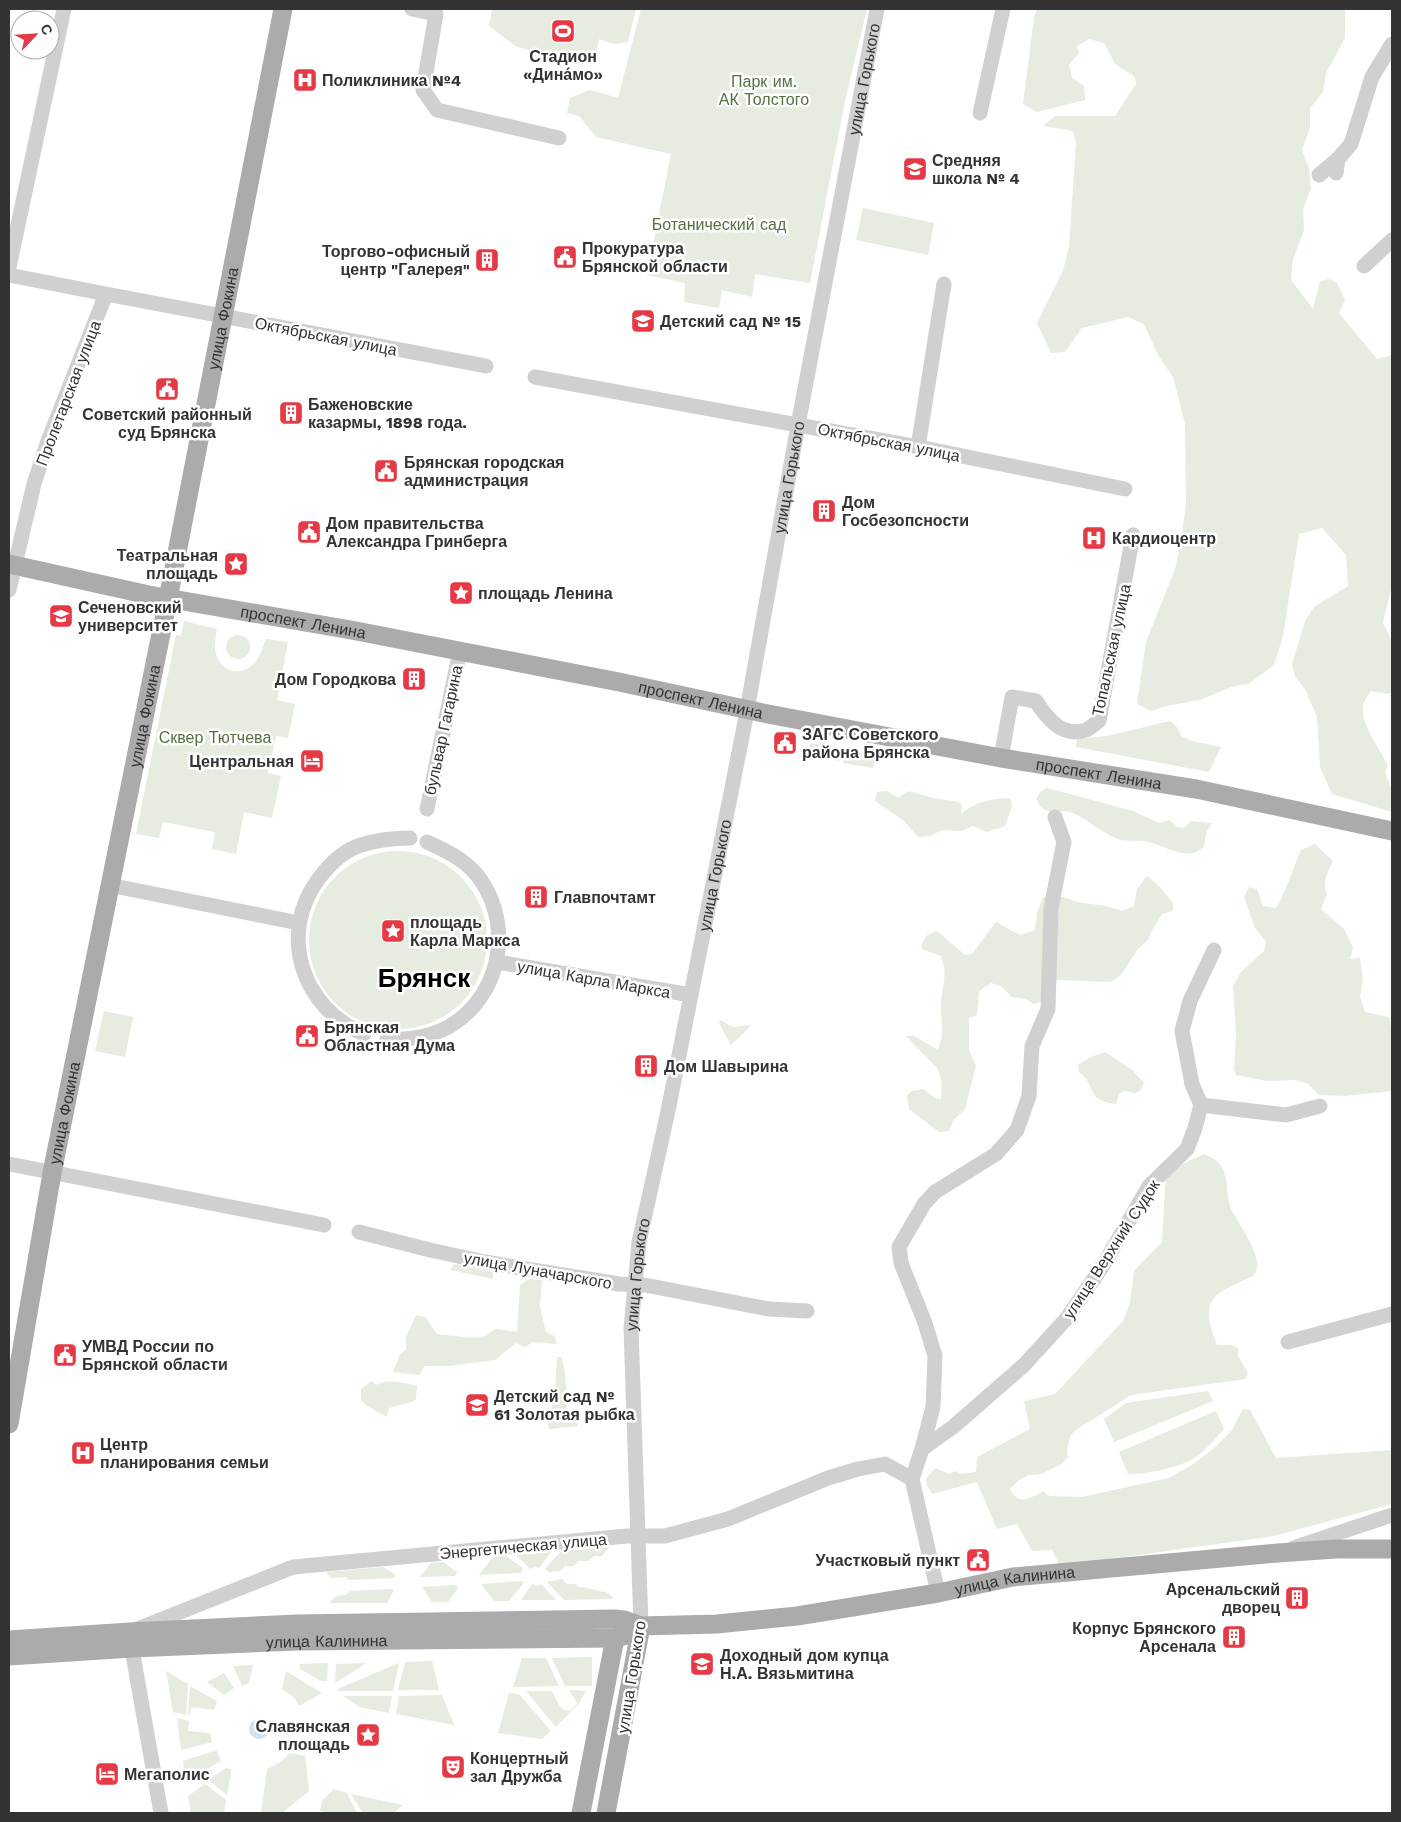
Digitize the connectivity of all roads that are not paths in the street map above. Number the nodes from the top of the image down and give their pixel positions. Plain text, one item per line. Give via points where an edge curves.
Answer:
1 (64, 9) edge
2 (283, 9) edge
3 (412, 9) edge
4 (877, 9) edge
5 (1003, 9) edge
6 (1392, 44) edge
7 (980, 113) dead end
8 (559, 138) dead end
9 (1320, 174) dead end
10 (1392, 240) edge
11 (1364, 266) dead end
12 (9, 267) edge
13 (9, 275) edge
14 (944, 284) dead end
15 (106, 294) junction
16 (223, 317) junction
17 (486, 366) dead end
18 (535, 376) dead end
19 (798, 426) junction
20 (918, 447) junction
21 (1124, 488) dead end
22 (1134, 535) dead end
23 (12, 565) edge
24 (9, 590) edge
25 (168, 599) junction
26 (460, 651) junction
27 (747, 710) junction
28 (1000, 758) junction
29 (427, 809) dead end
30 (1056, 817) dead end
31 (1392, 831) edge
32 (410, 838) dead end
33 (427, 842) dead end
34 (109, 885) junction
35 (299, 923) junction
36 (1214, 950) dead end
37 (497, 962) junction
38 (690, 995) junction
39 (364, 1034) dead end
40 (387, 1039) dead end
41 (1201, 1105) junction
42 (1320, 1106) dead end
43 (9, 1164) edge
44 (52, 1173) junction
45 (324, 1225) dead end
46 (359, 1232) dead end
47 (636, 1286) junction
48 (807, 1311) dead end
49 (1392, 1314) edge
50 (1288, 1342) dead end
51 (9, 1424) edge
52 (922, 1449) junction
53 (912, 1479) junction
54 (1392, 1515) edge
55 (637, 1536) junction
56 (1392, 1550) edge
57 (1278, 1553) junction
58 (938, 1593) junction
59 (641, 1626) junction
60 (615, 1638) junction
61 (9, 1640) edge
62 (131, 1640) junction
63 (9, 1656) edge
64 (161, 1813) edge
65 (581, 1813) edge
66 (606, 1813) edge

1 - 12 street
2 - 16 main road, улица Фокина
3 - 8 street via 436,14 423,90 437,110
4 - 19 street, улица Горького
5 - 7 street
6 - 9 street via 1372,77 1351,144 1337,166
10 - 11 street
13 - 15 street
14 - 20 street
15 - 16 street, Октябрьская улица
15 - 23 street, Пролетарская улица via 48,441
16 - 17 street, Октябрьская улица
16 - 25 main road, улица Фокина
18 - 19 street, Октябрьская улица
19 - 20 street, Октябрьская улица
19 - 27 street, улица Горького
20 - 21 street, Октябрьская улица
22 - 28 street, Топальская улица via 1099,721 1086,730 1071,731 1056,726 1036,701 1012,697
23 - 24 street, Пролетарская улица
23 - 25 main road, проспект Ленина
25 - 26 main road, проспект Ленина
25 - 34 main road, улица Фокина
26 - 27 main road, проспект Ленина
26 - 29 street, бульвар Гагарина
27 - 28 main road, проспект Ленина
27 - 38 street, улица Горького
28 - 31 main road, проспект Ленина via 1196,789
30 - 52 street via 1064,842 1051,908 1048,1009 1032,1046 1029,1096 1017,1130 996,1154 935,1192 924,1204 899,1247 901,1263 925,1323 934,1356 932,1407
32 - 35 street via 360,845 331,864 310,890
33 - 37 street, улица Карла Маркса via 458,856 481,881 496,912
34 - 35 street
34 - 44 main road, улица Фокина
35 - 39 street via 299,955 309,986 329,1012
36 - 41 street via 1190,1000 1182,1031 1192,1084
37 - 38 street, улица Карла Маркса
37 - 40 street, улица Карла Маркса via 492,978 475,1005 450,1026 420,1038
38 - 47 street, улица Горького via 640,1242
41 - 42 street via 1286,1115
41 - 52 street, улица Верхний Судок via 1187,1149 1149,1186 1104,1264 1067,1318 1024,1364 953,1428
43 - 44 street
44 - 45 street
44 - 51 main road, улица Фокина
46 - 47 street, улица Луначарского via 485,1262
47 - 48 street, улица Луначарского via 646,1285 769,1309
47 - 55 street, улица Горького via 631,1328
49 - 50 street
52 - 53 street
53 - 55 street, Энергетическая улица via 885,1464 858,1469 728,1519 665,1536
53 - 58 street
54 - 57 street
55 - 59 street, улица Горького
55 - 62 street, Энергетическая улица via 296,1566
56 - 57 main road, улица Калинина
57 - 58 main road, улица Калинина via 1013,1577
58 - 59 main road, улица Калинина via 762,1620
59 - 60 main road, улица Калинина via 628,1635
59 - 62 main road, улица Калинина via 614,1619 297,1624
59 - 66 main road, улица Горького
60 - 62 main road, улица Калинина
60 - 65 main road, улица Горького
61 - 62 main road, улица Калинина
62 - 63 main road, улица Калинина
62 - 64 street

